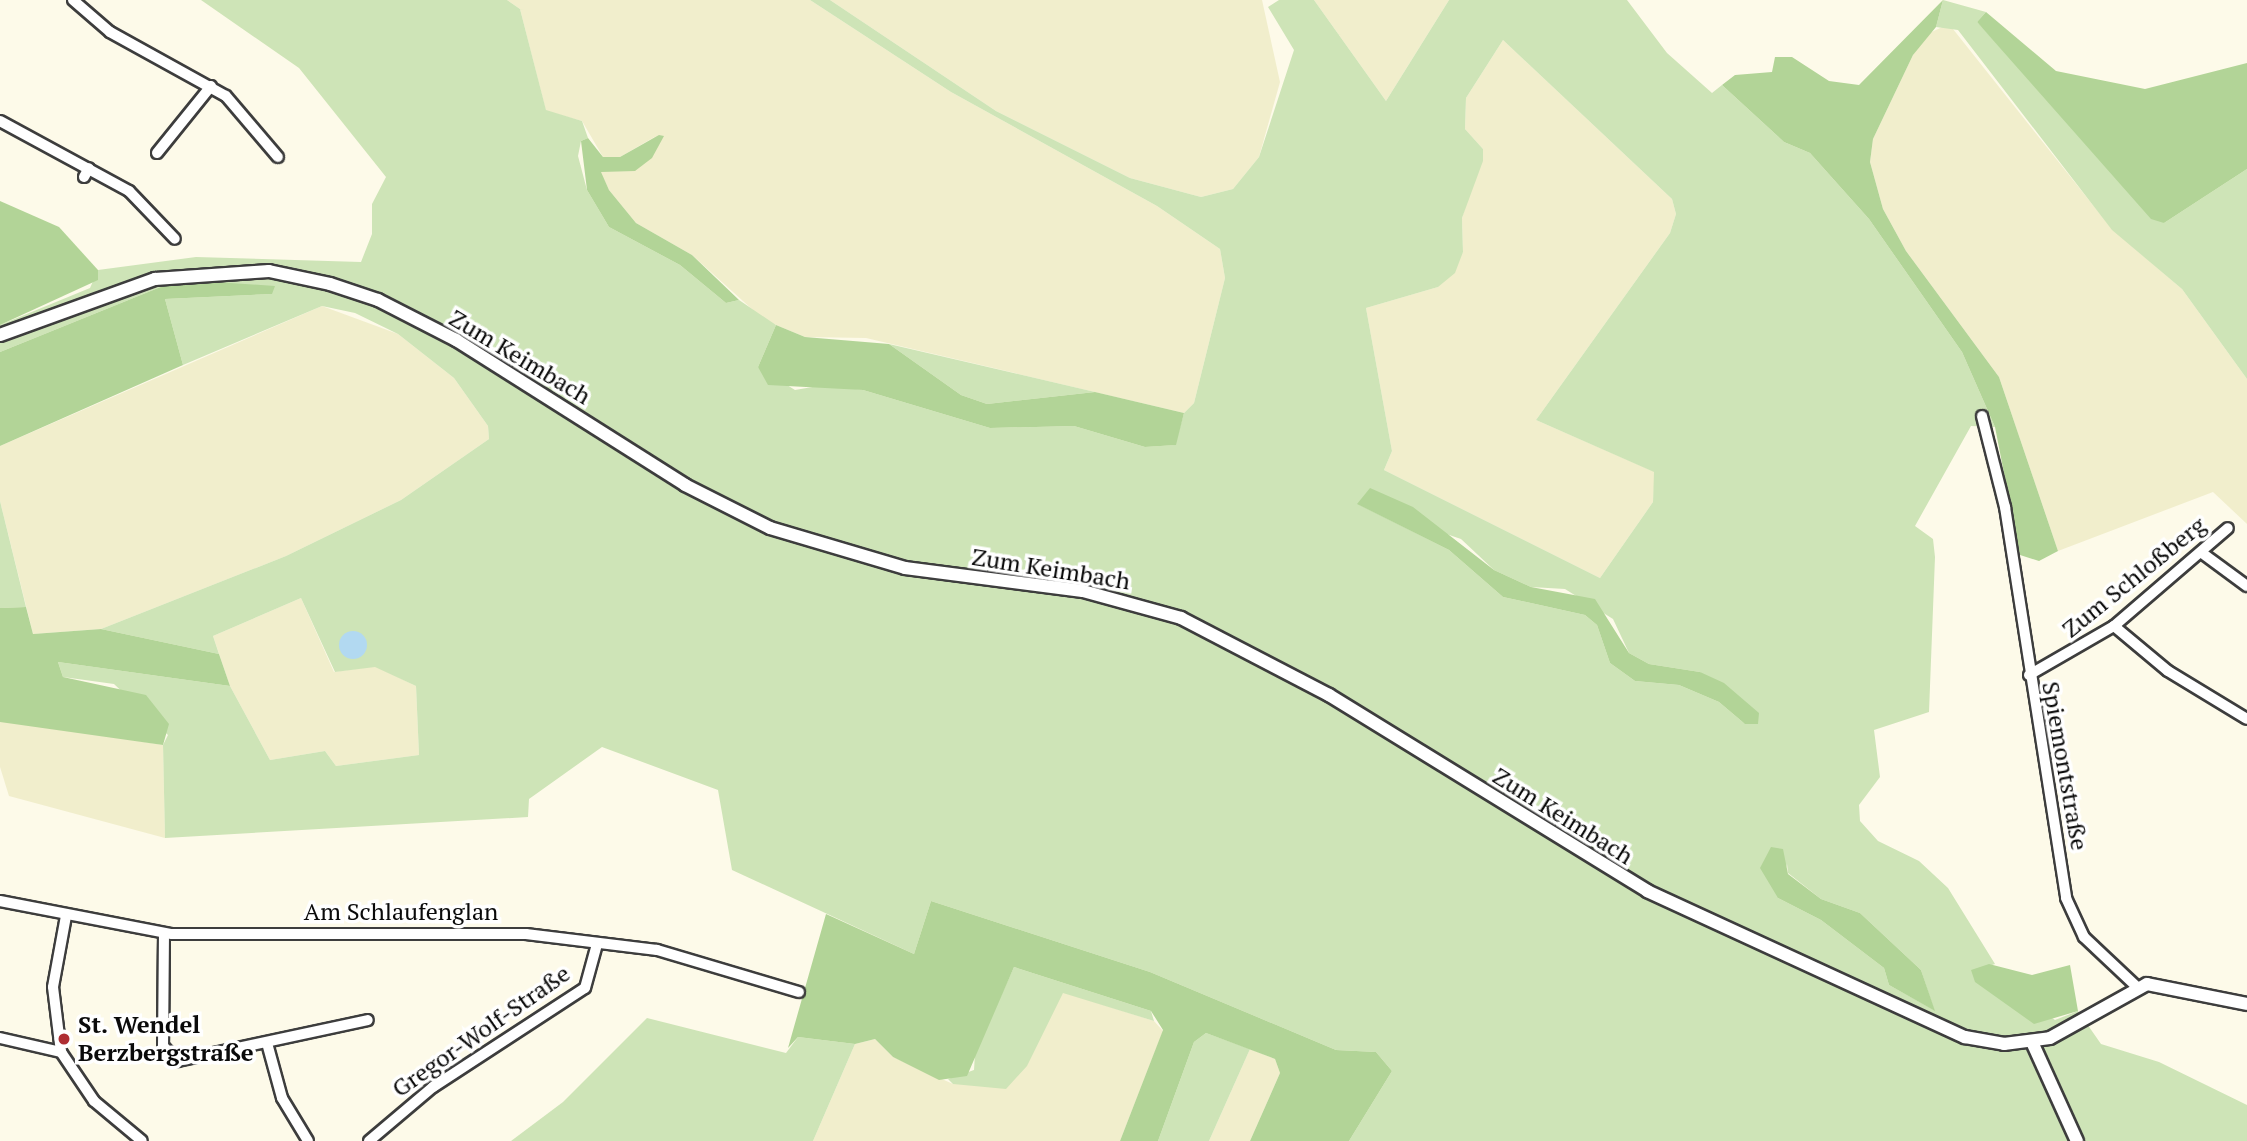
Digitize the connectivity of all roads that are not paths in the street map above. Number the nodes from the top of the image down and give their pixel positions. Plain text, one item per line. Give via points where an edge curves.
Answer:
1 (72, 0) edge
2 (211, 86) junction
3 (0, 121) edge
4 (157, 153) dead end
5 (278, 157) dead end
6 (175, 239) dead end
7 (0, 335) edge
8 (1982, 416) dead end
9 (2228, 528) dead end
10 (2202, 553) junction
11 (2247, 586) edge
12 (2114, 626) junction
13 (2029, 675) junction
14 (2247, 719) edge
15 (0, 901) edge
16 (66, 916) junction
17 (164, 933) junction
18 (597, 944) junction
19 (2136, 986) junction
20 (799, 992) dead end
21 (2247, 1004) edge
22 (368, 1020) dead end
23 (0, 1038) edge
24 (2032, 1042) junction
25 (267, 1043) junction
26 (61, 1052) junction
27 (142, 1141) edge
28 (308, 1141) edge
29 (369, 1141) edge
30 (2077, 1141) edge

1 - 2 street via 110,32
2 - 4 street
2 - 5 street via 245,113
3 - 6 street via 146,204
7 - 24 street, Zum Keimbach via 155,279 269,271 378,300 725,507 822,547 905,568 1083,591 1181,618 1329,695 1647,891 1950,1031 1993,1044
8 - 13 street, Spiemontstraße via 2005,507
9 - 10 street, Zum Schloßberg
10 - 11 street
10 - 12 street, Zum Schloßberg
12 - 13 street, Zum Schloßberg
12 - 14 street via 2168,671
13 - 19 street, Spiemontstraße via 2072,915 2084,937
15 - 16 street, Am Schlaufenglan
16 - 17 street, Am Schlaufenglan
16 - 26 street via 52,996
17 - 18 street, Am Schlaufenglan via 494,931
17 - 25 street via 165,1053 188,1062
18 - 20 street, Am Schlaufenglan via 657,950
18 - 29 street, Gregor-Wolf-Straße via 585,988 433,1087
19 - 21 street via 2157,984
19 - 24 street, Zum Keimbach via 2076,1028
22 - 25 street
23 - 26 street
24 - 30 street
25 - 28 street via 282,1098
26 - 27 street via 94,1101

